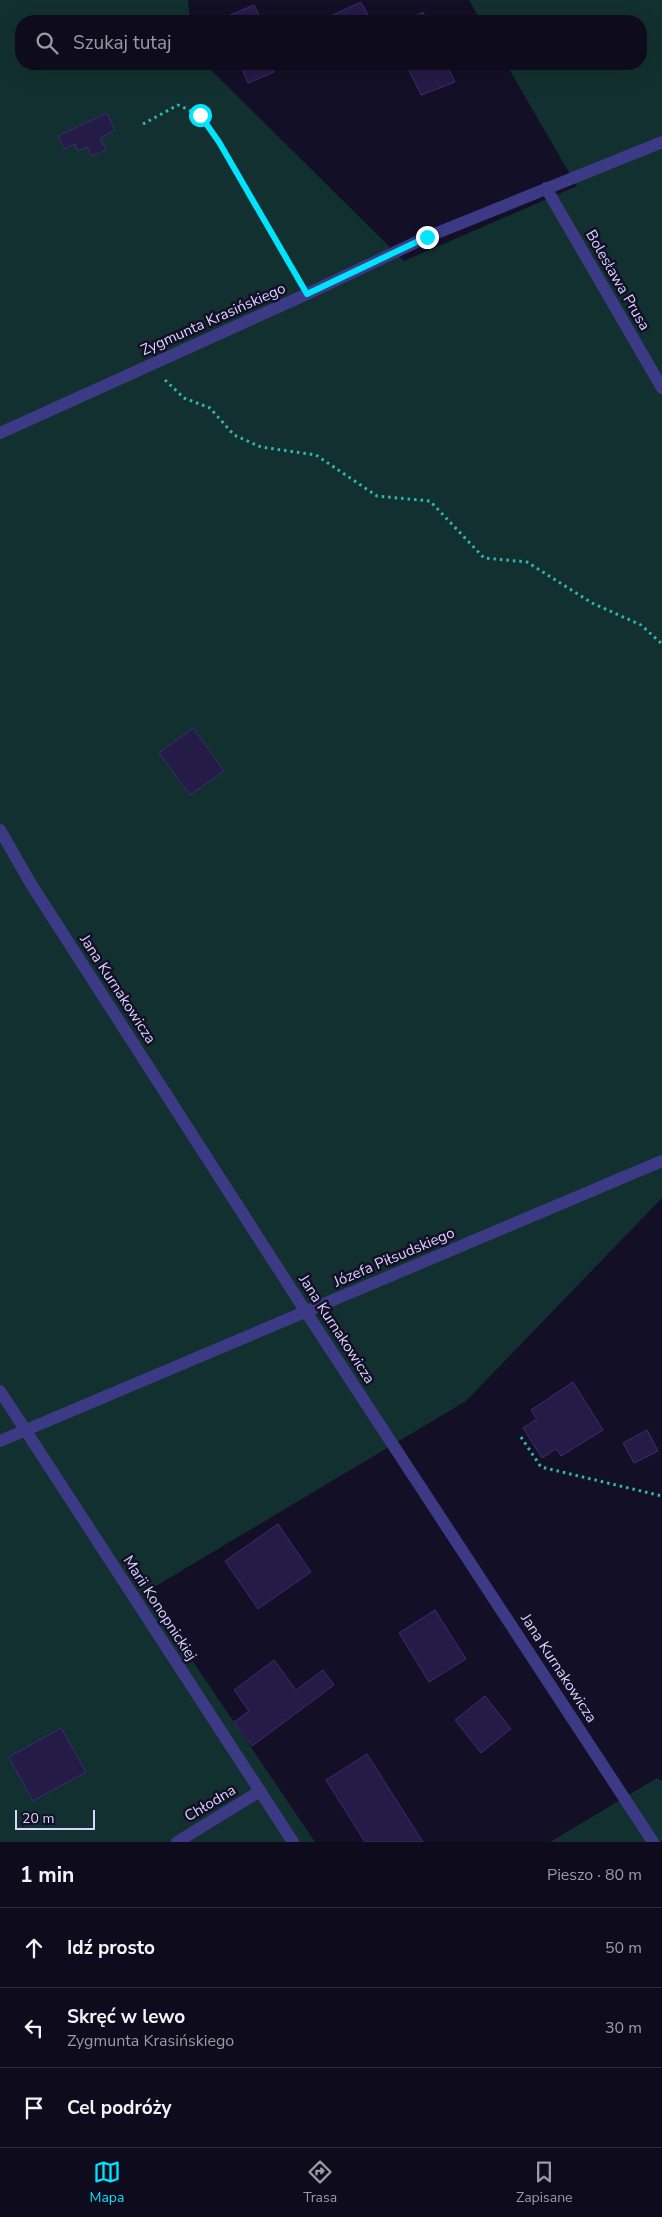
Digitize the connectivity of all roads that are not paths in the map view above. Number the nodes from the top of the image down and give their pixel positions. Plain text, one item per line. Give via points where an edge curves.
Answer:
1 (662, 142) edge
2 (546, 188) junction
3 (662, 388) edge
4 (0, 433) edge
5 (0, 830) edge
6 (662, 1161) edge
7 (306, 1312) junction
8 (0, 1391) edge
9 (25, 1431) junction
10 (0, 1441) edge
11 (260, 1791) junction
12 (177, 1842) edge
13 (292, 1842) edge
14 (653, 1842) edge

1 - 2 street, Zygmunta Krasińskiego
2 - 3 street, Bolesława Prusa
2 - 4 street, Zygmunta Krasińskiego via 427,237
5 - 7 street, Jana Kurnakowicza
6 - 7 street, Józefa Piłsudskiego
7 - 9 street, Józefa Piłsudskiego
7 - 14 street, Jana Kurnakowicza
8 - 9 street, Marii Konopnickiej
9 - 10 street, Józefa Piłsudskiego
9 - 11 street, Marii Konopnickiej
11 - 12 street, Chłodna
11 - 13 street, Marii Konopnickiej

